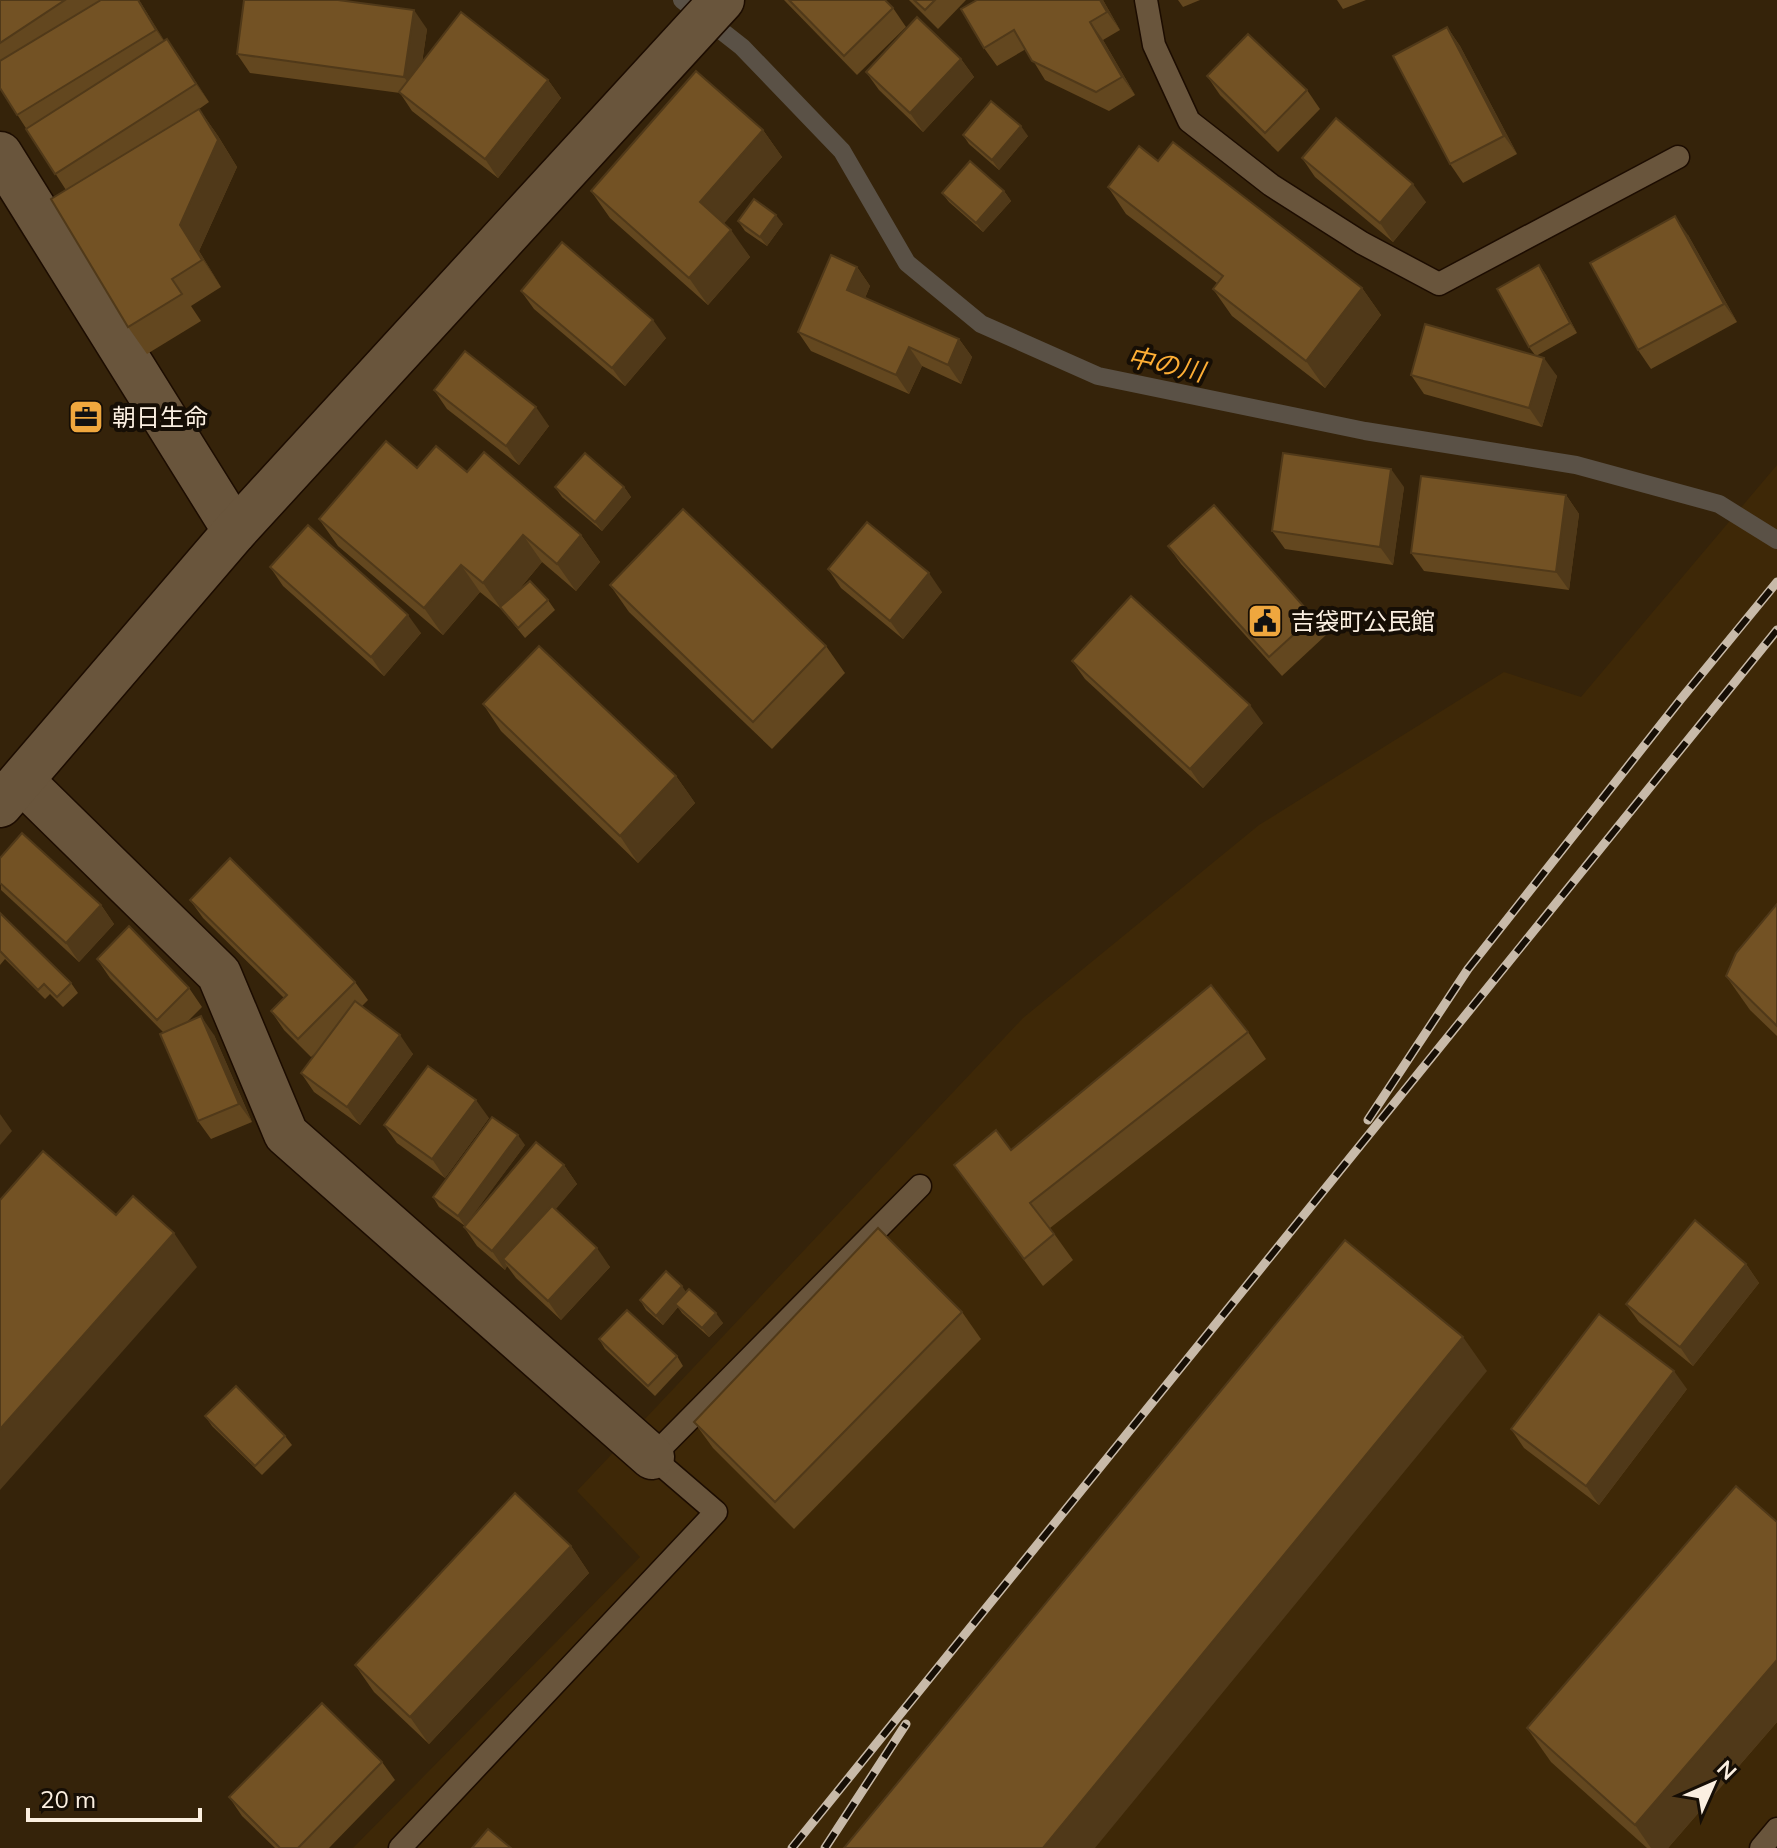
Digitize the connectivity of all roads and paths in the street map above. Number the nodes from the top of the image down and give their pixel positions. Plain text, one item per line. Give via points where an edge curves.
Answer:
1 (722, 0) edge
2 (1146, 0) edge
3 (0, 154) edge
4 (1678, 157) dead end
5 (235, 531) junction
6 (11, 793) edge
7 (920, 1186) dead end
8 (652, 1457) junction
9 (1777, 1829) edge
10 (400, 1848) edge
11 (1761, 1848) edge

1 - 5 street
2 - 4 lane via 1154,45 1189,121 1271,185 1439,284
3 - 5 street
5 - 6 street
6 - 8 street via 219,974 286,1134
7 - 8 lane
8 - 10 lane via 716,1512
9 - 11 lane

